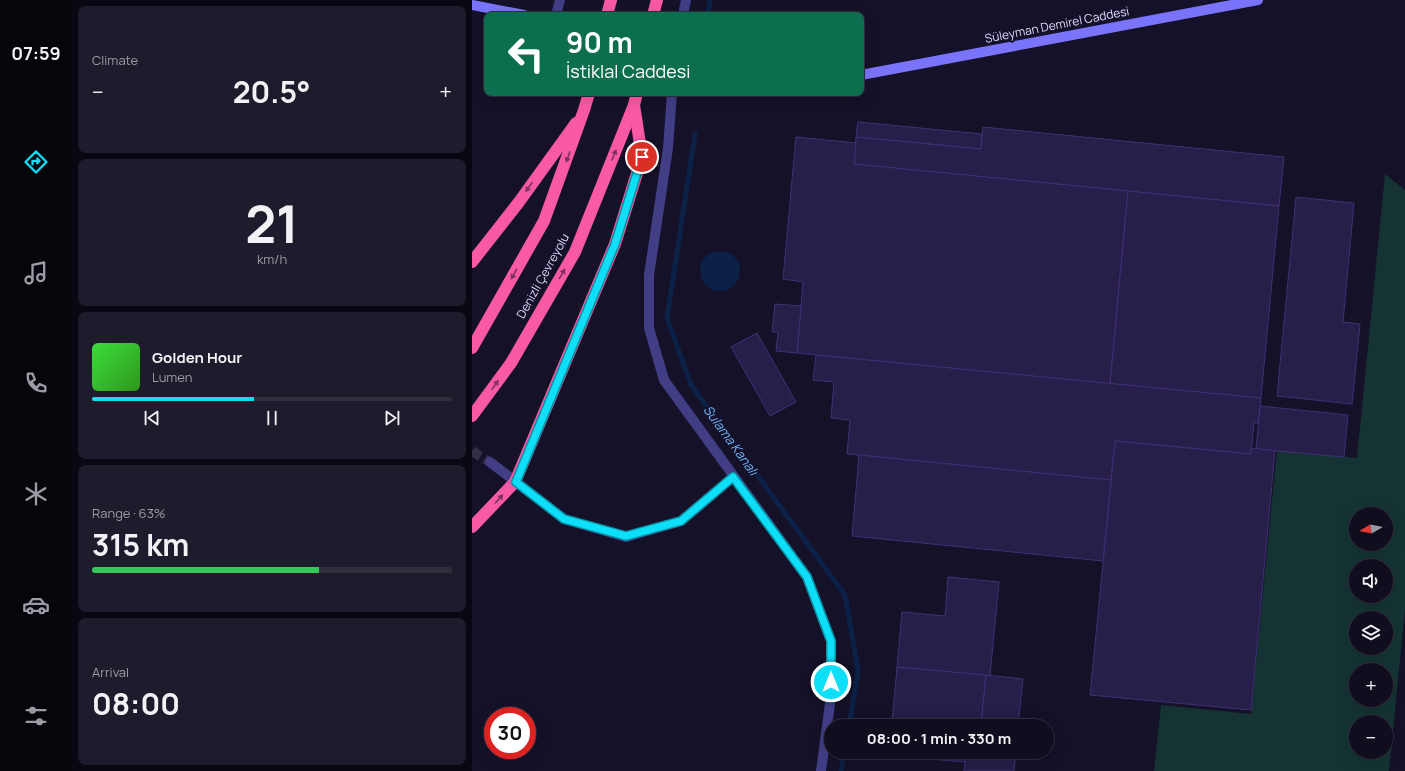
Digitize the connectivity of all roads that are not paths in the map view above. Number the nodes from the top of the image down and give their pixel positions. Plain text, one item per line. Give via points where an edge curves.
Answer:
1 (560, 0) edge
2 (611, 0) edge
3 (657, 0) edge
4 (686, 0) edge
5 (1258, 0) edge
6 (472, 5) edge
7 (508, 12) edge
8 (557, 12) edge
9 (609, 12) edge
10 (654, 12) edge
11 (684, 12) edge
12 (864, 74) edge
13 (588, 96) edge
14 (672, 96) edge
15 (635, 99) edge
16 (584, 110) junction
17 (472, 262) edge
18 (472, 348) edge
19 (472, 416) edge
20 (490, 462) tunnel mouth
21 (733, 477) junction
22 (516, 482) junction
23 (472, 527) edge
24 (821, 771) edge

1 - 8 street
2 - 9 highway
3 - 10 highway
4 - 11 street
5 - 12 street, Süleyman Demirel Caddesi
6 - 7 street
13 - 16 highway
14 - 21 street via 668,148 649,275 649,328 664,380
19 -> 15 highway, Denizli Çevreyolu via 511,363 575,252
15 - 22 highway via 642,157 617,237
16 -> 17 highway via 519,202
16 -> 18 highway via 544,221
20 - 22 street
21 - 22 street via 681,521 626,536 564,519
21 - 24 street via 807,577 831,641 831,696
23 -> 22 highway

